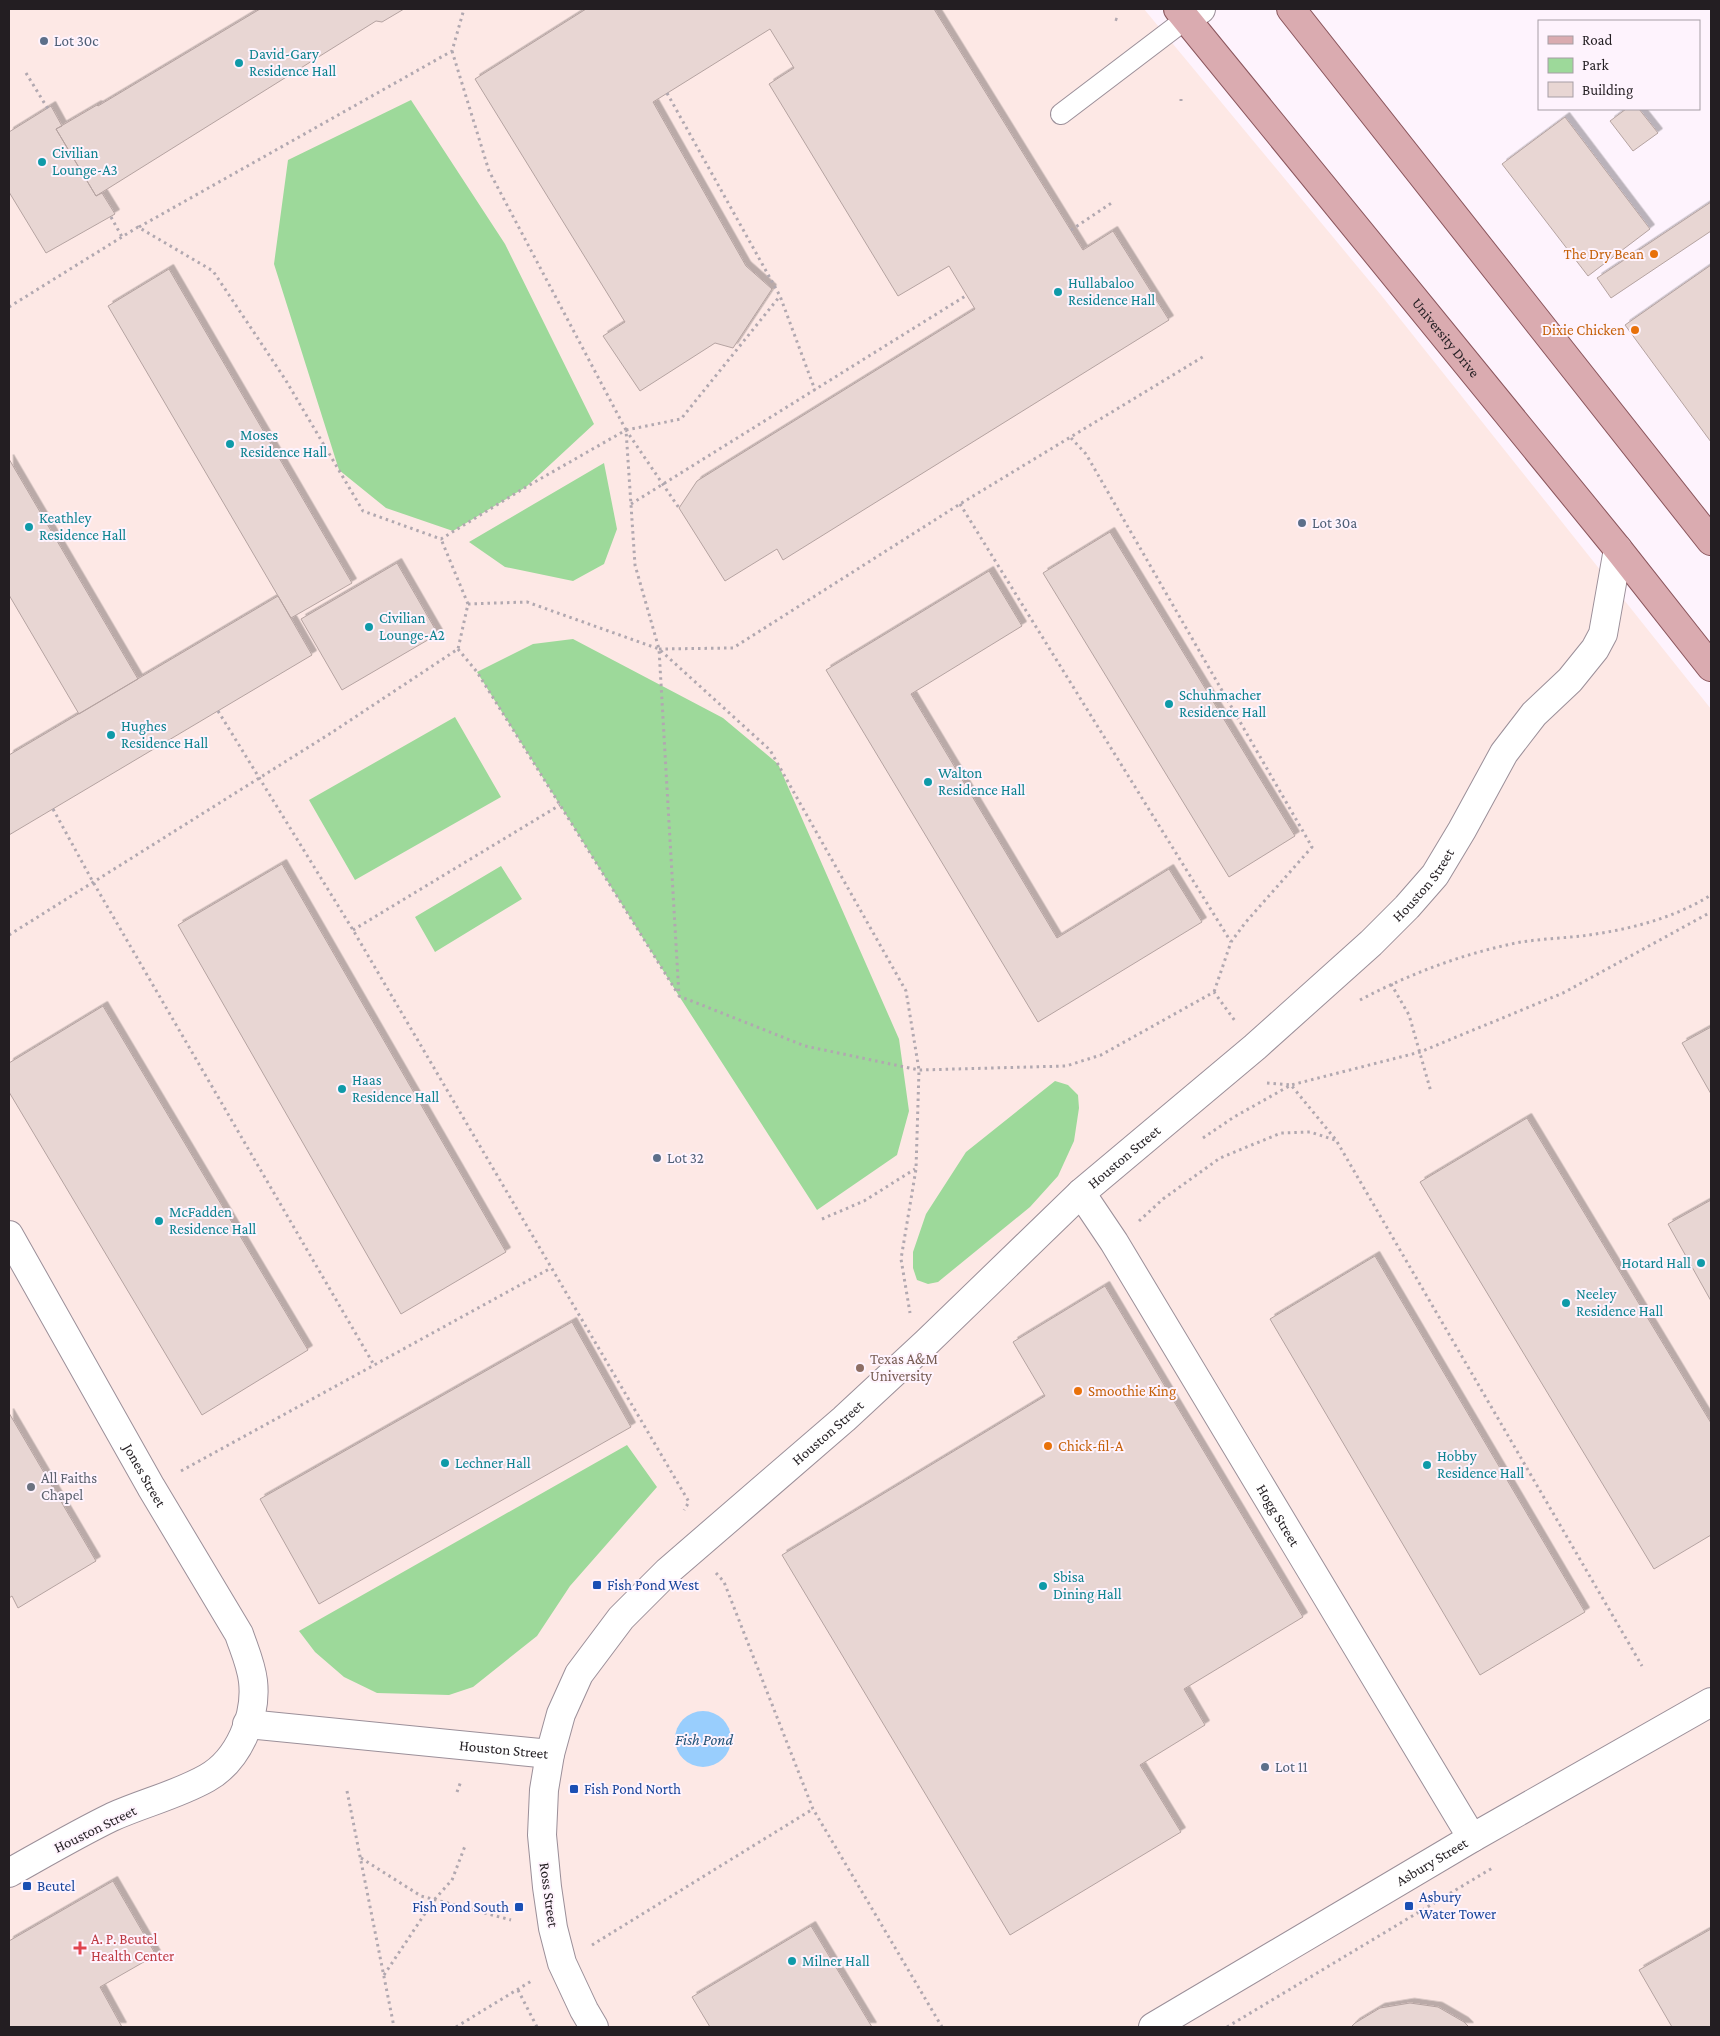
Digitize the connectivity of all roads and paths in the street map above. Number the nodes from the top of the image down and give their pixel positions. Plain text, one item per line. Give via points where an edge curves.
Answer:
1 (464, 9) edge
2 (1291, 9) edge
3 (1188, 12) edge
4 (452, 51) junction
5 (26, 73) dead end
6 (667, 93) dead end
7 (48, 109) dead end
8 (1061, 114) dead end
9 (1113, 202) dead end
10 (111, 217) dead end
11 (138, 227) junction
12 (1070, 230) dead end
13 (122, 237) junction
14 (967, 295) dead end
15 (780, 296) junction
16 (9, 307) edge
17 (1206, 356) dead end
18 (815, 390) junction
19 (626, 430) junction
20 (1071, 438) junction
21 (664, 485) junction
22 (631, 504) junction
23 (960, 504) junction
24 (679, 508) dead end
25 (441, 539) junction
26 (1711, 541) edge
27 (1618, 549) junction
28 (468, 604) junction
29 (458, 649) junction
30 (658, 649) junction
31 (1711, 667) edge
32 (218, 711) dead end
33 (260, 777) junction
34 (560, 806) junction
35 (53, 808) dead end
36 (93, 882) junction
37 (1711, 895) edge
38 (1711, 912) edge
39 (352, 930) junction
40 (9, 936) edge
41 (1231, 942) junction
42 (1391, 984) junction
43 (1214, 992) junction
44 (679, 996) junction
45 (1358, 1001) dead end
46 (1236, 1024) dead end
47 (1420, 1052) junction
48 (919, 1070) junction
49 (1431, 1092) dead end
50 (1336, 1140) junction
51 (916, 1169) junction
52 (1081, 1193) junction
53 (822, 1219) dead end
54 (1139, 1222) dead end
55 (9, 1235) edge
56 (551, 1268) junction
57 (910, 1315) dead end
58 (374, 1365) junction
59 (151, 1487) junction
60 (681, 1517) dead end
61 (711, 1567) dead end
62 (1642, 1666) dead end
63 (1711, 1702) edge
64 (247, 1724) junction
65 (550, 1754) junction
66 (461, 1782) dead end
67 (347, 1791) dead end
68 (457, 1792) dead end
69 (814, 1809) junction
70 (1472, 1838) junction
71 (465, 1846) dead end
72 (360, 1857) junction
73 (1498, 1865) dead end
74 (9, 1873) edge
75 (434, 1900) junction
76 (511, 1920) dead end
77 (562, 1963) junction
78 (384, 1976) junction
79 (518, 1990) junction
80 (394, 2027) edge
81 (456, 2027) edge
82 (537, 2027) edge
83 (594, 2027) edge
84 (942, 2027) edge
85 (1153, 2027) edge
86 (1227, 2027) edge

1 - 4 path
2 - 26 main road
3 - 8 lane
3 - 27 main road, University Drive
4 - 11 path
4 - 19 path via 489,171
5 - 7 path
6 - 15 path
9 - 12 path
10 - 13 path
11 - 13 path
11 - 25 path via 213,271 285,379 362,511
13 - 16 path
14 - 18 path
15 - 18 path
15 - 19 path via 681,419
17 - 20 path
18 - 21 path
19 - 21 path
19 - 22 path
19 - 25 path
20 - 23 path
20 - 41 path via 1086,454 1312,847
21 - 22 path
21 - 24 path
22 - 30 path via 635,565
23 - 30 path via 733,648
23 - 41 path
25 - 28 path
27 - 31 main road, University Drive
27 - 52 street, Houston Street via 1603,634 1595,649 1570,680 1534,714 1504,753 1435,875 1371,943 1255,1047
28 - 29 path
28 - 30 path via 527,602
29 - 33 path
29 - 34 path via 477,672
30 - 44 path
30 - 48 path via 770,750 906,991
32 - 33 path
33 - 36 path
33 - 39 path
34 - 39 path
34 - 44 path
35 - 36 path
36 - 40 path
36 - 58 path
37 - 42 path via 1660,920 1584,935 1522,942 1457,959
38 - 47 path via 1563,993
39 - 56 path
41 - 43 path
42 - 45 path
42 - 47 path via 1409,1015
43 - 46 path
43 - 48 path via 1101,1055 1066,1066
44 - 48 path via 805,1046
47 - 49 path
47 - 50 path via 1291,1085
48 - 51 path
50 - 54 path via 1310,1132 1281,1133 1220,1158 1163,1199
50 - 62 path
51 - 53 path via 864,1201
51 - 57 path via 902,1259
52 - 65 street, Houston Street via 844,1419 668,1571 621,1618 579,1674 561,1714
52 - 70 street, Hogg Street via 1114,1242
55 - 59 street, Jones Street
56 - 58 path
56 - 60 path via 689,1502
58 - 59 path
59 - 64 street, Jones Street via 239,1634 253,1681 253,1703
61 - 69 path via 724,1582
63 - 70 street, Asbury Street
64 - 65 street, Houston Street
64 - 74 street, Houston Street via 239,1747 208,1778 113,1817
65 - 77 street, Ross Street via 542,1835 553,1928
66 - 68 path
67 - 72 path
69 - 77 path
69 - 84 path
70 - 85 street, Asbury Street
71 - 75 path via 452,1880
72 - 75 path via 420,1896
72 - 78 path
73 - 86 path
75 - 76 path
75 - 78 path
77 - 79 path
77 - 83 street, Ross Street
78 - 80 path
79 - 81 path
79 - 82 path

